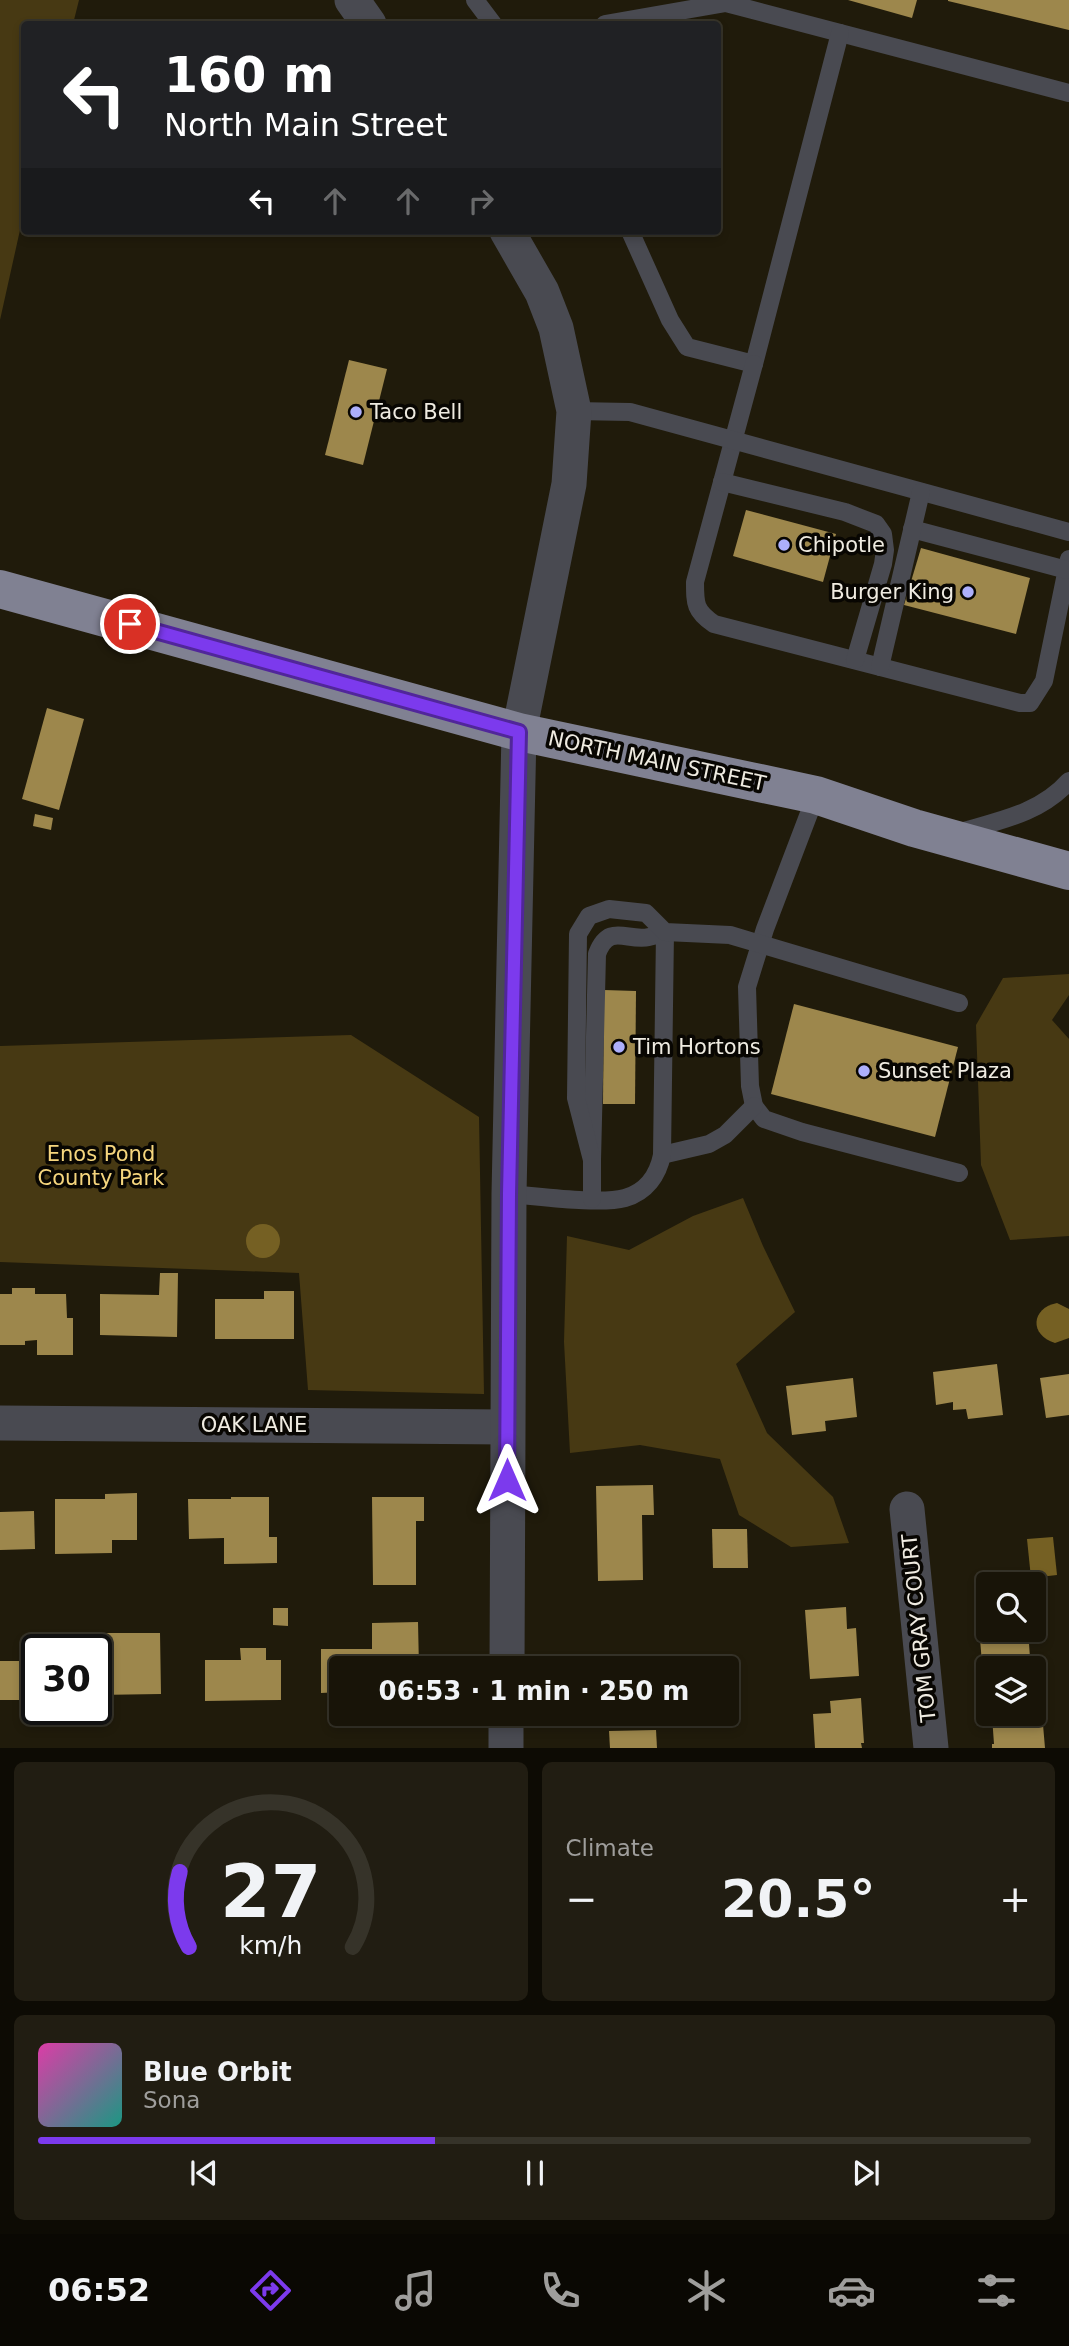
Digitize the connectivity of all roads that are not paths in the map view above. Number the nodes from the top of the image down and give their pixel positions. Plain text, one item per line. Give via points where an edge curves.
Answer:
1 (352, 0) edge
2 (475, 0) edge
3 (652, 20) edge
4 (367, 21) edge
5 (491, 21) edge
6 (840, 33) junction
7 (1069, 93) edge
8 (509, 235) edge
9 (633, 235) edge
10 (754, 364) junction
11 (574, 411) junction
12 (733, 441) junction
13 (722, 482) junction
14 (921, 492) junction
15 (912, 528) junction
16 (1069, 532) edge
17 (1068, 565) edge
18 (0, 589) edge
19 (855, 660) junction
20 (880, 667) junction
21 (519, 732) junction
22 (1069, 781) edge
23 (816, 795) junction
24 (944, 836) junction
25 (1069, 871) edge
26 (665, 932) junction
27 (761, 943) junction
28 (959, 1003) dead end
29 (754, 1106) junction
30 (662, 1154) junction
31 (592, 1160) junction
32 (959, 1173) dead end
33 (509, 1194) junction
34 (592, 1199) junction
35 (0, 1423) edge
36 (507, 1427) junction
37 (907, 1509) dead end
38 (507, 1656) edge
39 (506, 1726) edge
40 (506, 1748) edge
41 (931, 1748) edge

1 - 4 street
2 - 5 lane
3 - 6 lane via 726,3
6 - 7 lane
6 - 10 lane
8 - 11 street via 542,292 556,328
9 - 10 lane via 670,320 687,347
10 - 12 lane
11 - 12 lane via 630,412
11 - 21 street via 569,484
12 - 13 lane
12 - 14 lane
13 - 19 lane via 695,582 701,616 714,624
13 - 19 lane via 876,524 883,534 883,564
14 - 15 lane
14 - 16 lane
15 - 17 lane
15 - 20 lane
17 - 20 lane via 1044,681 1030,703
18 - 21 highway, NORTH MAIN STREET
19 - 20 lane
21 - 23 highway, NORTH MAIN STREET
21 - 33 street
22 - 24 lane via 1044,803 1021,814
23 - 24 highway, NORTH MAIN STREET
23 - 27 lane
24 - 25 highway, NORTH MAIN STREET
26 - 27 lane via 730,935
26 - 30 lane
26 - 31 lane via 647,938 615,935 601,944 597,954
26 - 31 lane via 646,913 609,909 589,916 578,934 576,1098
27 - 28 lane
27 - 29 lane via 747,987
29 - 30 lane via 709,1144
29 - 32 lane via 764,1119 802,1132
30 - 34 lane via 650,1182 635,1194
31 - 34 lane
33 - 34 lane
33 - 36 street
35 - 36 street, OAK LANE
36 - 38 street
37 - 41 street, TOM GRAY COURT
39 - 40 street

